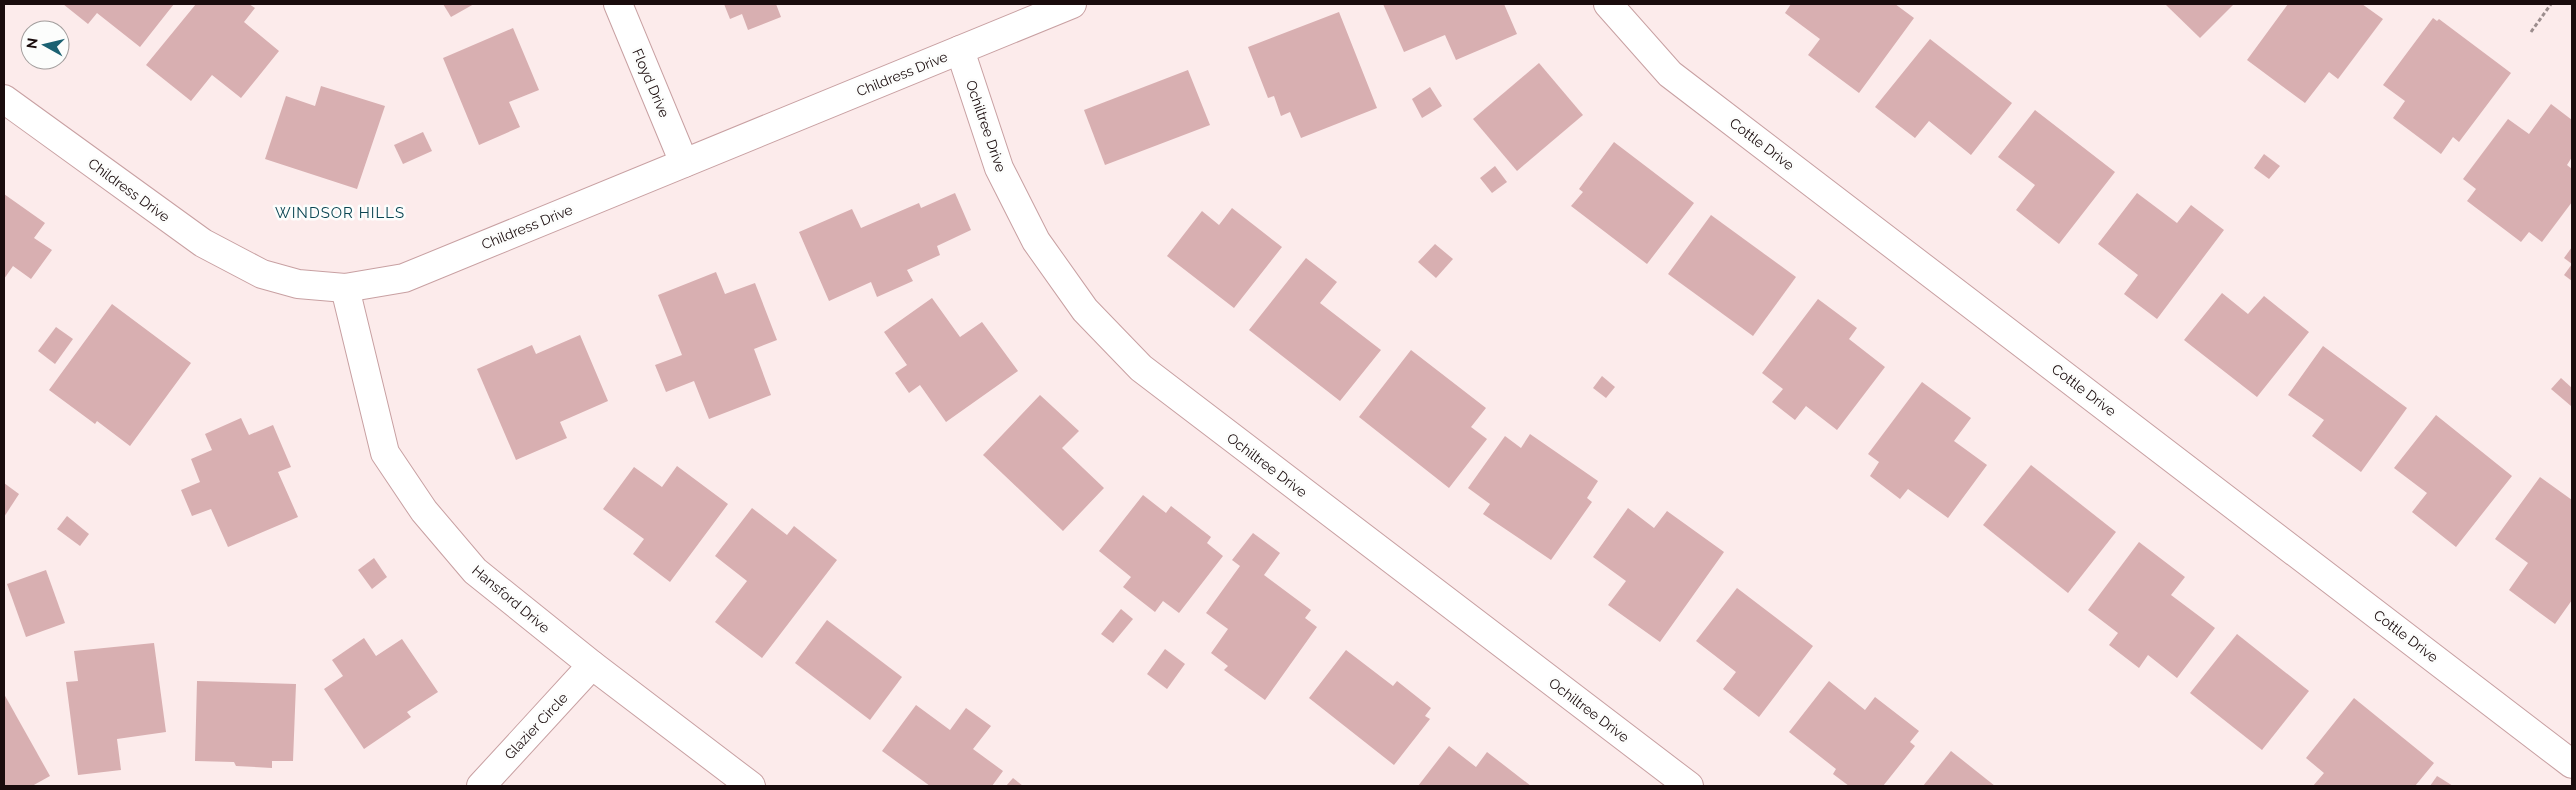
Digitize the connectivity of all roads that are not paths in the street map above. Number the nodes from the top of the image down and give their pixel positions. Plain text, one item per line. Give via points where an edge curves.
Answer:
1 (618, 4) edge
2 (1072, 4) edge
3 (1608, 4) edge
4 (960, 50) junction
5 (4, 99) edge
6 (684, 163) junction
7 (345, 288) junction
8 (592, 665) junction
9 (2572, 764) edge
10 (481, 786) edge
11 (751, 786) edge
12 (1689, 786) edge

1 - 6 street, Floyd Drive
2 - 4 street, Childress Drive
3 - 9 street, Cottle Drive via 1670,74
4 - 6 street, Childress Drive
4 - 12 street, Ochiltree Drive via 999,168 1036,241 1085,310 1141,368
5 - 7 street, Childress Drive via 203,243 262,274 298,284
6 - 7 street, Childress Drive via 404,278
7 - 8 street, Hansford Drive via 384,453 424,512 475,571
8 - 10 street, Glazier Circle
8 - 11 street, Hansford Drive

